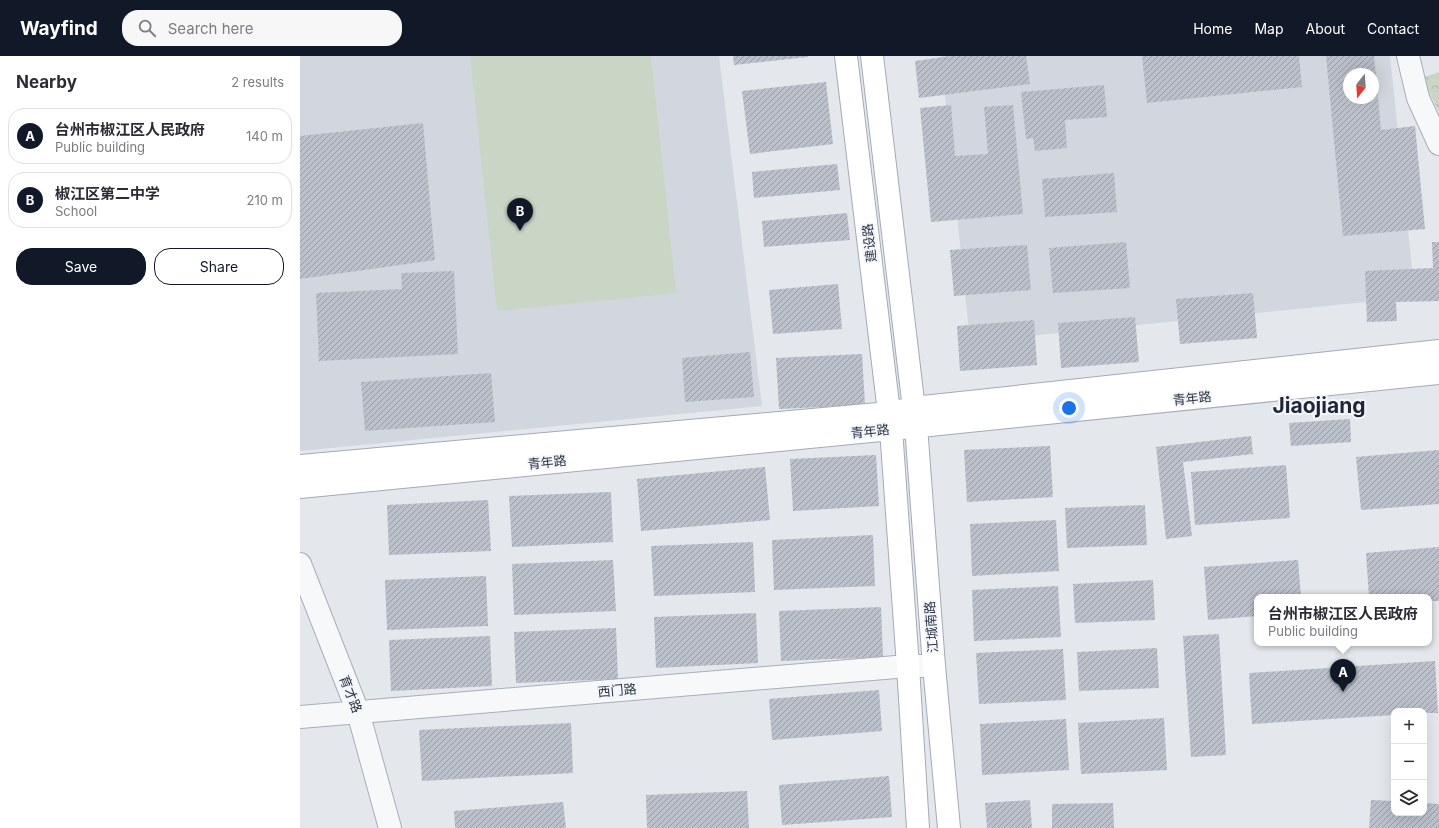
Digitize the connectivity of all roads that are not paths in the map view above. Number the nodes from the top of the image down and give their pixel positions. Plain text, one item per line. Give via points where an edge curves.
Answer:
1 (846, 56) edge
2 (872, 56) edge
3 (1408, 56) edge
4 (1439, 144) edge
5 (1439, 351) edge
6 (1439, 373) edge
7 (915, 417) junction
8 (890, 421) junction
9 (300, 466) edge
10 (300, 487) edge
11 (300, 564) edge
12 (908, 666) junction
13 (934, 666) junction
14 (358, 712) junction
15 (300, 717) edge
16 (390, 828) edge
17 (918, 828) edge
18 (948, 828) edge

1 - 8 main road, 建设路
2 - 7 main road, 建设路
3 - 4 street via 1418,98
5 - 7 main road
6 - 7 main road, 青年路
7 - 8 main road, 青年路
7 - 13 main road, 江城南路
8 - 9 main road
8 - 10 main road, 青年路
8 - 12 main road, 江城南路
11 - 14 street, 育才路
12 - 13 street, 西门路
12 - 14 street, 西门路
12 - 17 main road, 江城南路
13 - 18 main road, 江城南路
14 - 15 street, 西门路
14 - 16 street, 育才路

